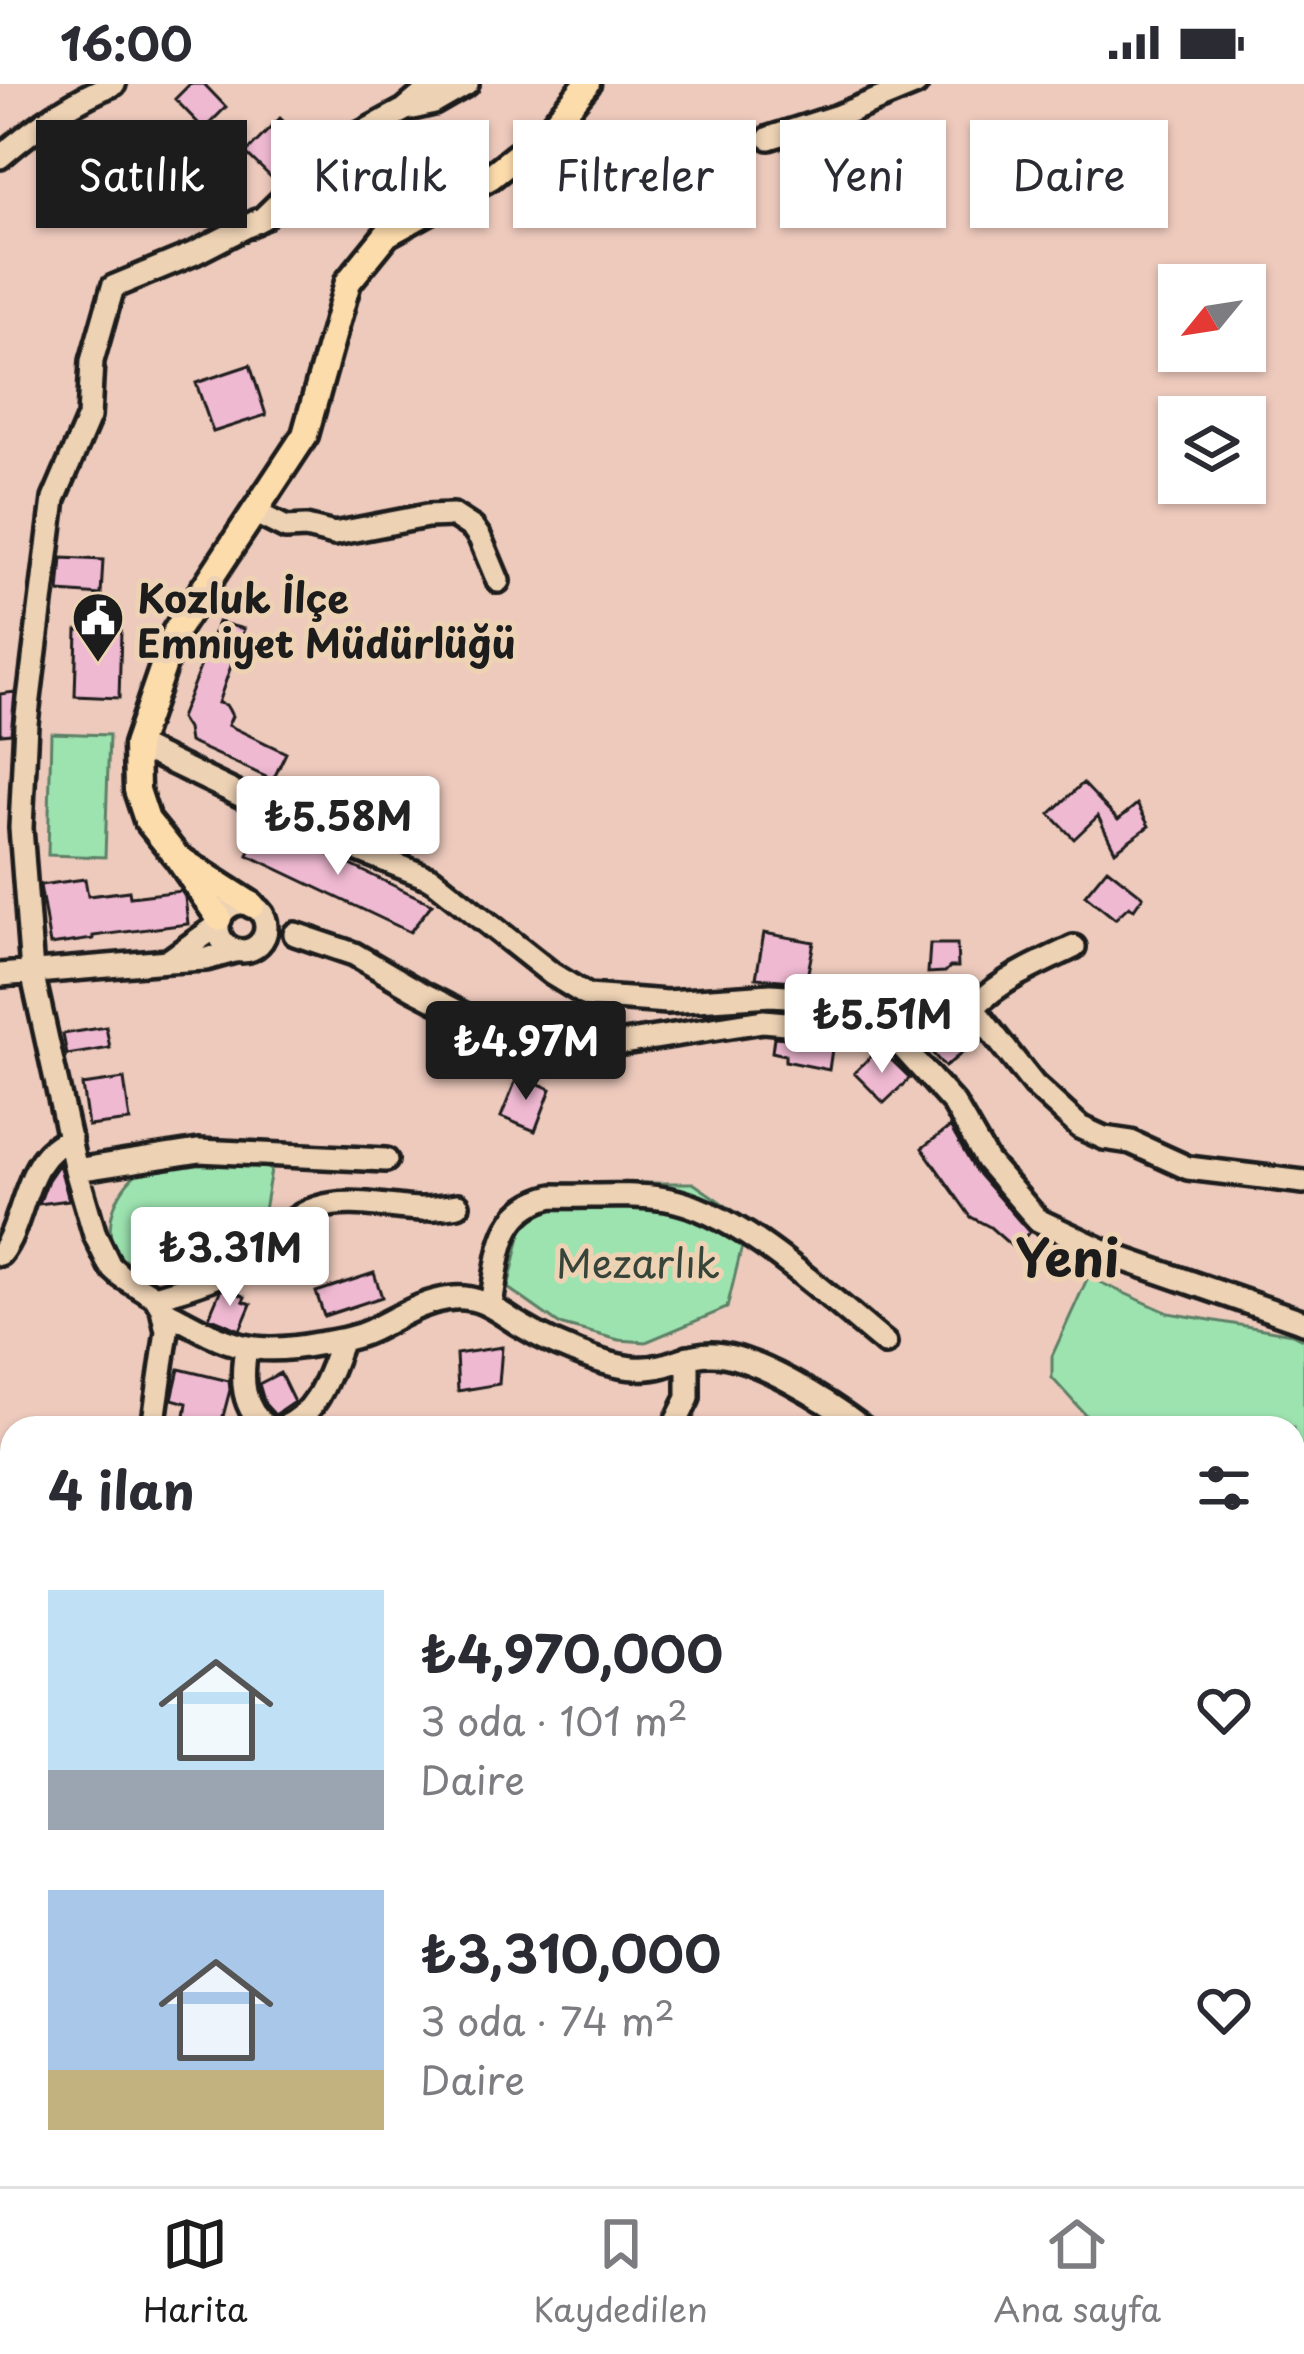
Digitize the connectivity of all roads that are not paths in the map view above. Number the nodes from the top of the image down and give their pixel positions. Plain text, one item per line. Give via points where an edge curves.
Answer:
1 (114, 84) edge
2 (435, 84) edge
3 (466, 84) edge
4 (587, 84) edge
5 (916, 84) edge
6 (404, 110) junction
7 (769, 138) dead end
8 (0, 157) edge
9 (256, 513) junction
10 (498, 580) dead end
11 (136, 745) junction
12 (177, 857) junction
13 (255, 908) junction
14 (218, 922) junction
15 (295, 934) junction
16 (258, 945) junction
17 (1074, 947) dead end
18 (235, 950) junction
19 (168, 961) junction
20 (32, 972) junction
21 (0, 975) edge
22 (973, 1008) junction
23 (885, 1028) junction
24 (70, 1139) junction
25 (386, 1160) dead end
26 (76, 1170) junction
27 (1304, 1182) edge
28 (458, 1205) dead end
29 (0, 1254) edge
30 (159, 1303) junction
31 (491, 1304) junction
32 (1304, 1322) edge
33 (341, 1340) junction
34 (885, 1343) dead end
35 (246, 1348) junction
36 (688, 1357) junction
37 (155, 1416) edge
38 (254, 1416) edge
39 (303, 1416) edge
40 (679, 1416) edge
41 (847, 1416) edge

1 - 8 street via 40,124
2 - 6 street
3 - 6 street
4 - 9 main road via 548,130 490,177 387,234 348,282 305,435
5 - 7 street
6 - 20 street via 336,147 263,218 113,287 92,361 89,417 54,499 26,723 21,828
9 - 10 street via 286,528 334,534 453,515 480,538
9 - 11 main road via 175,632
11 - 12 main road via 147,820
11 - 23 street via 432,879 588,996 832,999
12 - 13 main road
12 - 14 main road
13 - 14 street via 236,904
13 - 15 street
13 - 16 street via 266,932
14 - 18 street via 222,941
14 - 19 street
15 - 16 street
15 - 23 street via 354,954 486,1026 583,1046 763,1021
16 - 18 street
17 - 22 street via 1014,976
18 - 19 street
19 - 20 street
20 - 21 street
20 - 24 street
22 - 23 street via 938,1008
22 - 27 street via 1034,1085 1080,1127 1188,1168
23 - 32 street via 954,1104 987,1160 1038,1220 1117,1257
24 - 26 street
24 - 29 street via 47,1152
25 - 26 street via 199,1151
26 - 30 street via 104,1258
28 - 30 street via 316,1208 249,1260
30 - 35 street
30 - 37 street via 167,1331
31 - 33 street via 429,1302
31 - 34 street via 503,1240 520,1208 553,1196 664,1199 767,1247
31 - 36 street via 564,1348 626,1369
33 - 35 street
33 - 39 street via 325,1385
35 - 38 street via 244,1393
36 - 40 street via 688,1398
36 - 41 street via 714,1353 754,1365

